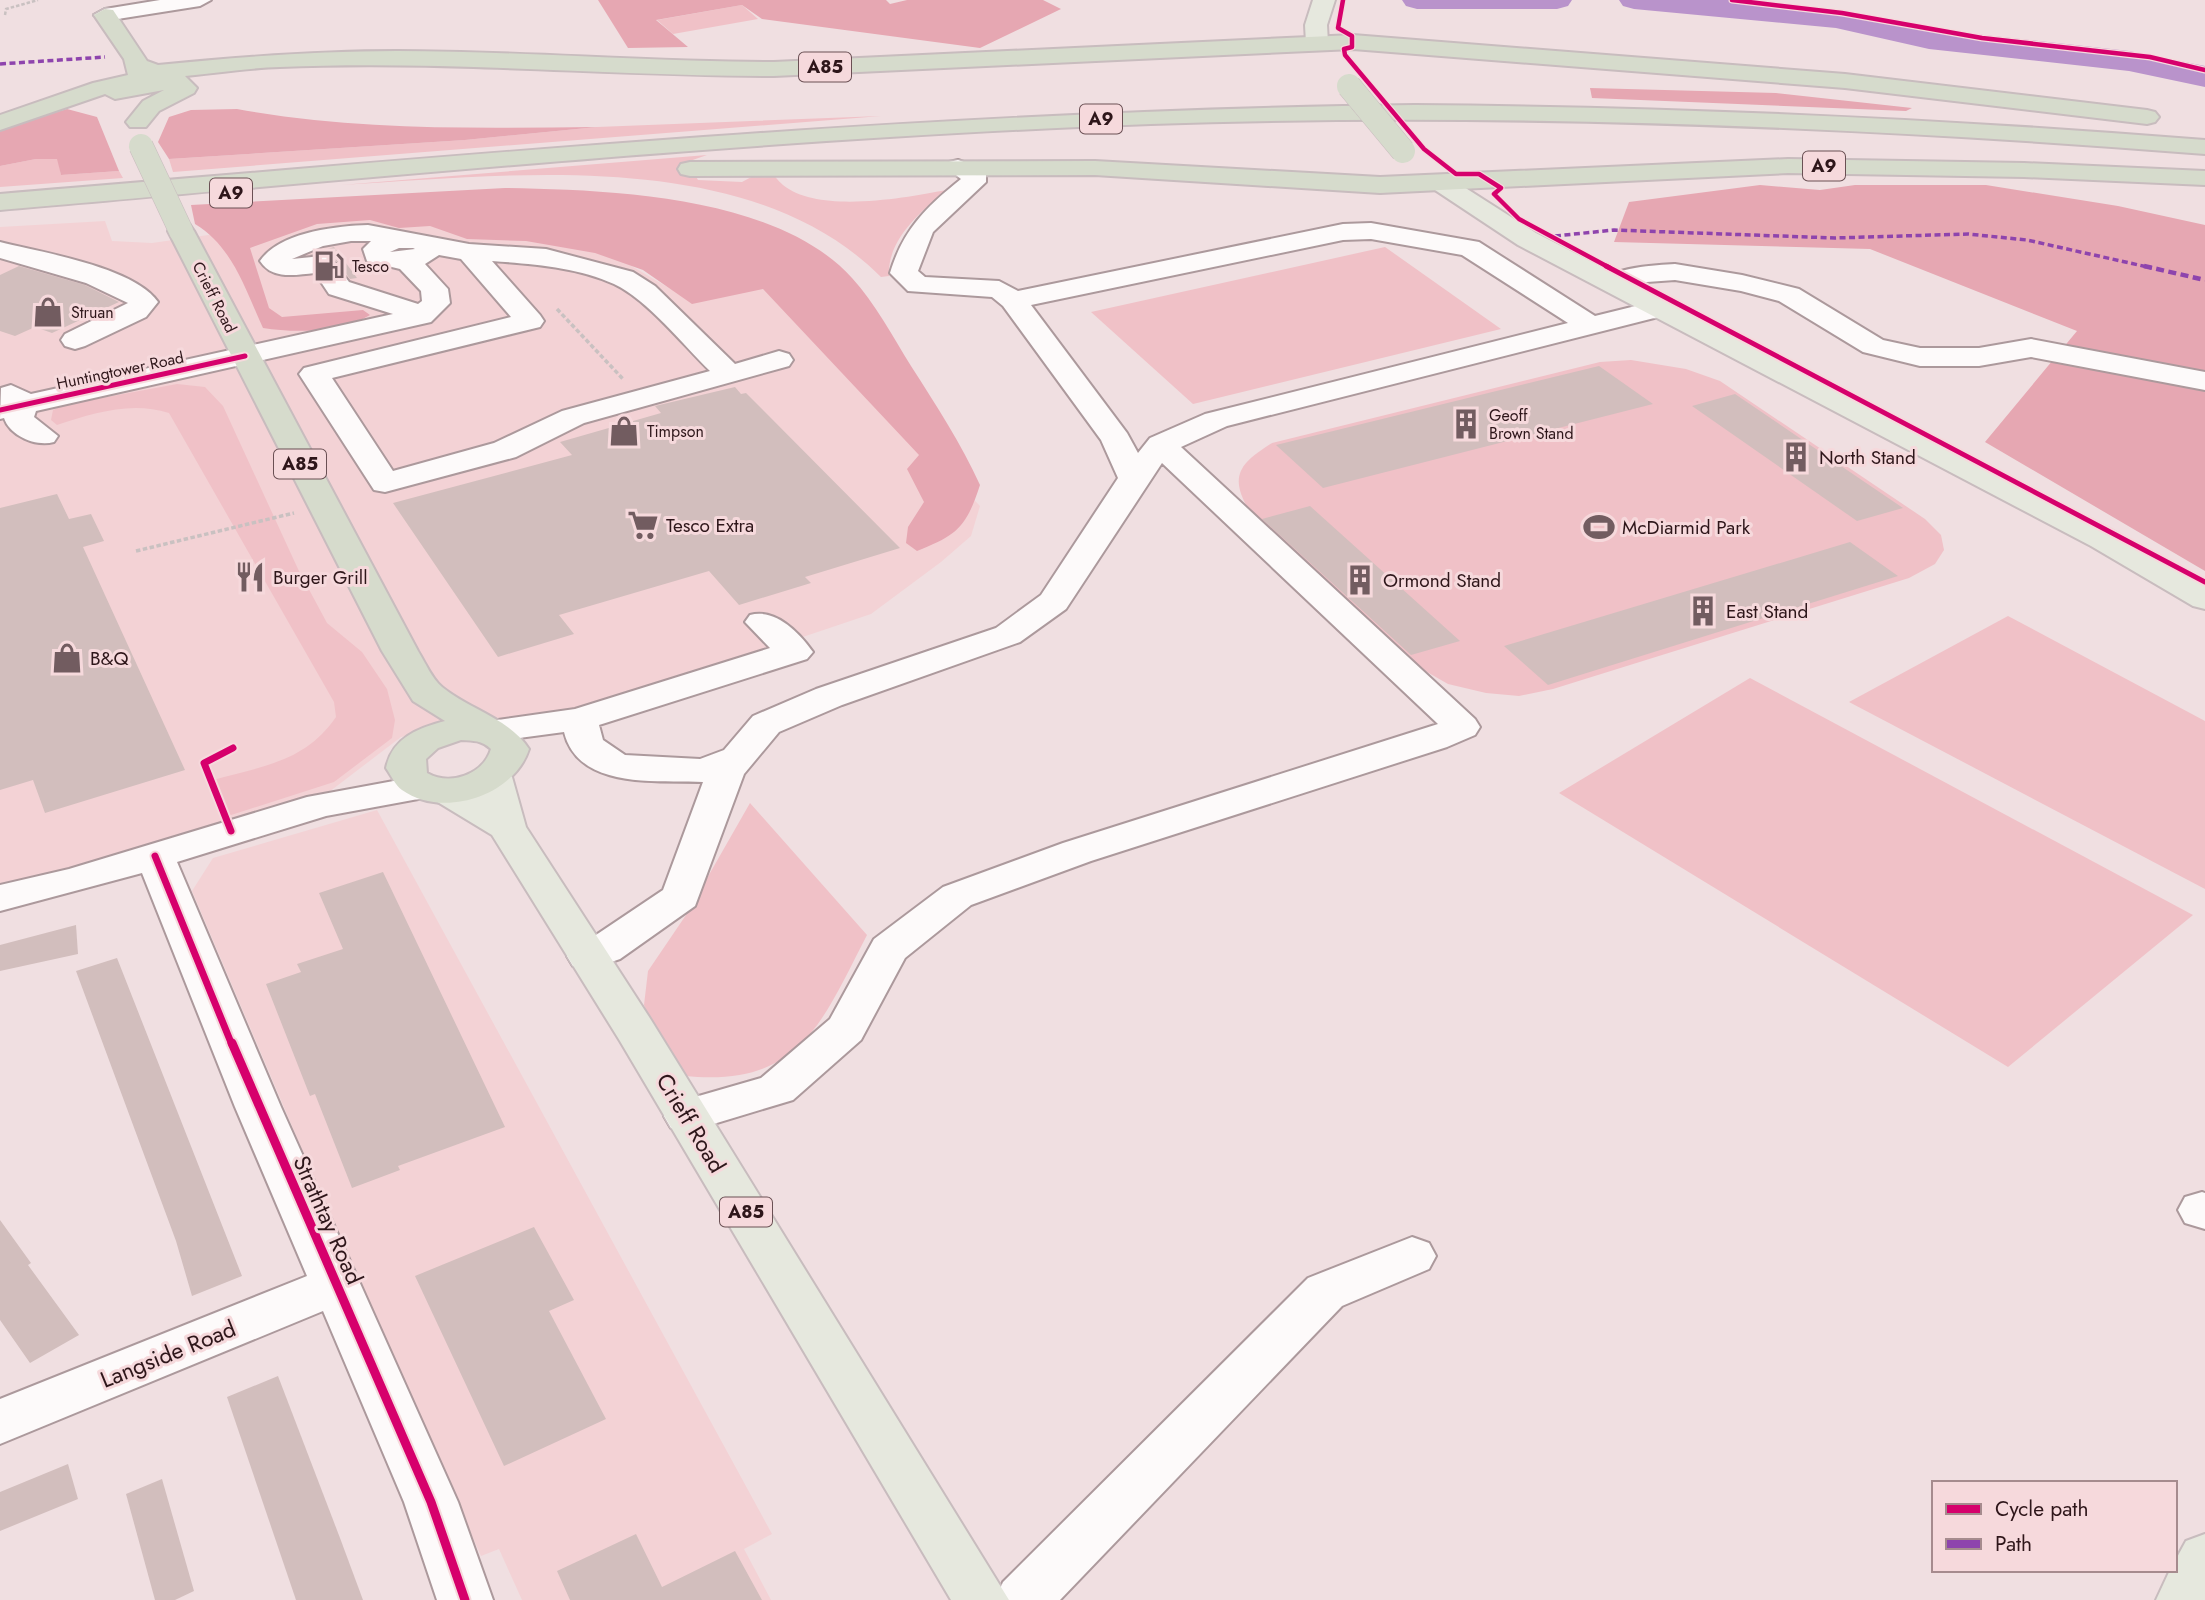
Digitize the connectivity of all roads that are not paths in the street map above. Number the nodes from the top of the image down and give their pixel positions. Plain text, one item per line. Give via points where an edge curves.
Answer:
1 (200, 0) edge
2 (1324, 0) edge
3 (104, 8) edge
4 (1317, 43) junction
5 (332, 60) junction
6 (265, 66) junction
7 (140, 77) junction
8 (114, 89) junction
9 (2164, 119) dead end
10 (0, 123) edge
11 (140, 134) junction
12 (2205, 135) edge
13 (2205, 147) edge
14 (958, 167) junction
15 (2205, 177) edge
16 (1444, 185) junction
17 (0, 189) edge
18 (0, 205) edge
19 (410, 249) junction
20 (469, 252) junction
21 (8, 258) edge
22 (1615, 283) junction
23 (1013, 300) junction
24 (1660, 308) junction
25 (421, 316) junction
26 (1591, 326) junction
27 (75, 340) dead end
28 (245, 356) junction
29 (779, 360) dead end
30 (730, 375) junction
31 (2205, 381) edge
32 (0, 388) edge
33 (13, 407) edge
34 (43, 436) dead end
35 (1147, 462) junction
36 (2205, 599) edge
37 (762, 622) dead end
38 (426, 693) junction
39 (579, 719) junction
40 (494, 749) junction
41 (737, 758) junction
42 (424, 770) junction
43 (506, 827) junction
44 (155, 856) junction
45 (0, 898) edge
46 (588, 956) junction
47 (687, 1116) junction
48 (1412, 1256) dead end
49 (335, 1285) junction
50 (0, 1422) edge
51 (2205, 1558) edge
52 (465, 1600) edge
53 (981, 1600) edge
54 (1023, 1600) edge
55 (2184, 1600) edge

1 - 3 street
2 - 4 main road via 1316,25
3 - 7 highway
3 - 8 highway, A85 via 105,57
4 - 5 highway, A85 via 774,69
4 - 9 highway via 1466,49 1845,81
4 - 16 highway, bridge via 1403,151
5 - 6 highway, A85
5 - 7 highway via 278,60
6 - 7 highway, A85
6 - 11 highway, A85 via 170,94 151,106
7 - 8 highway
7 - 11 highway
8 - 10 highway
8 - 11 highway, Crieff Road / A85 via 117,102
11 - 28 highway, Crieff Road / A85, bridge via 181,231
12 - 17 highway, A9 via 1725,105 1455,100 1198,103 823,121
13 - 18 highway, A9 via 1767,119 1308,113 894,130
14 - 16 highway, A9 via 1095,168 1380,186
14 - 18 highway, A9 via 461,176
14 - 23 street via 974,174 973,182 929,216 911,243 904,273 918,285 999,289
15 - 16 highway, A9 via 1788,166 1569,174
16 - 22 main road via 1527,239
19 - 20 street
19 - 25 street via 434,289 436,303
19 - 25 street via 388,235 366,231 283,251 273,261 287,268 322,264 340,288
20 - 30 street via 546,257 623,278 645,292
20 - 30 street via 530,321 314,374 385,483 505,450 573,417
21 - 27 street via 94,277 144,302 136,311
22 - 24 main road
22 - 31 street via 1675,272 1742,283 1789,296 1873,346 1920,357 1979,357 2031,348
23 - 26 street via 1343,232 1371,231 1470,248
23 - 35 street via 1116,439
24 - 26 street
24 - 36 main road via 2103,539
25 - 28 street, Huntingtower Road
26 - 35 street via 1216,420
28 - 33 street, Huntingtower Road
28 - 38 highway, Crieff Road / A85
29 - 30 street
32 - 33 street
33 - 34 street via 19,412 19,421
35 - 41 street via 1054,602 1015,630 766,724
35 - 47 street via 1461,727 1077,852 957,896 890,949 846,1029 777,1089
37 - 39 street via 794,652
38 - 40 highway, Crieff Road / A85
38 - 42 highway
39 - 40 street
39 - 41 street via 585,743 617,766 704,771
40 - 42 highway via 479,784
40 - 42 highway via 450,730
40 - 43 main road, Crieff Road / A85
41 - 46 street via 726,771 681,897
42 - 43 main road, Crieff Road / A85
42 - 44 street
43 - 46 main road, Crieff Road / A85
44 - 45 street
44 - 49 street, Strathtay Road
46 - 47 main road, Crieff Road / A85
47 - 53 main road, Crieff Road / A85
48 - 54 street via 1325,1292
49 - 50 street, Langside Road
49 - 52 street, Strathtay Road via 430,1502
51 - 55 main road

